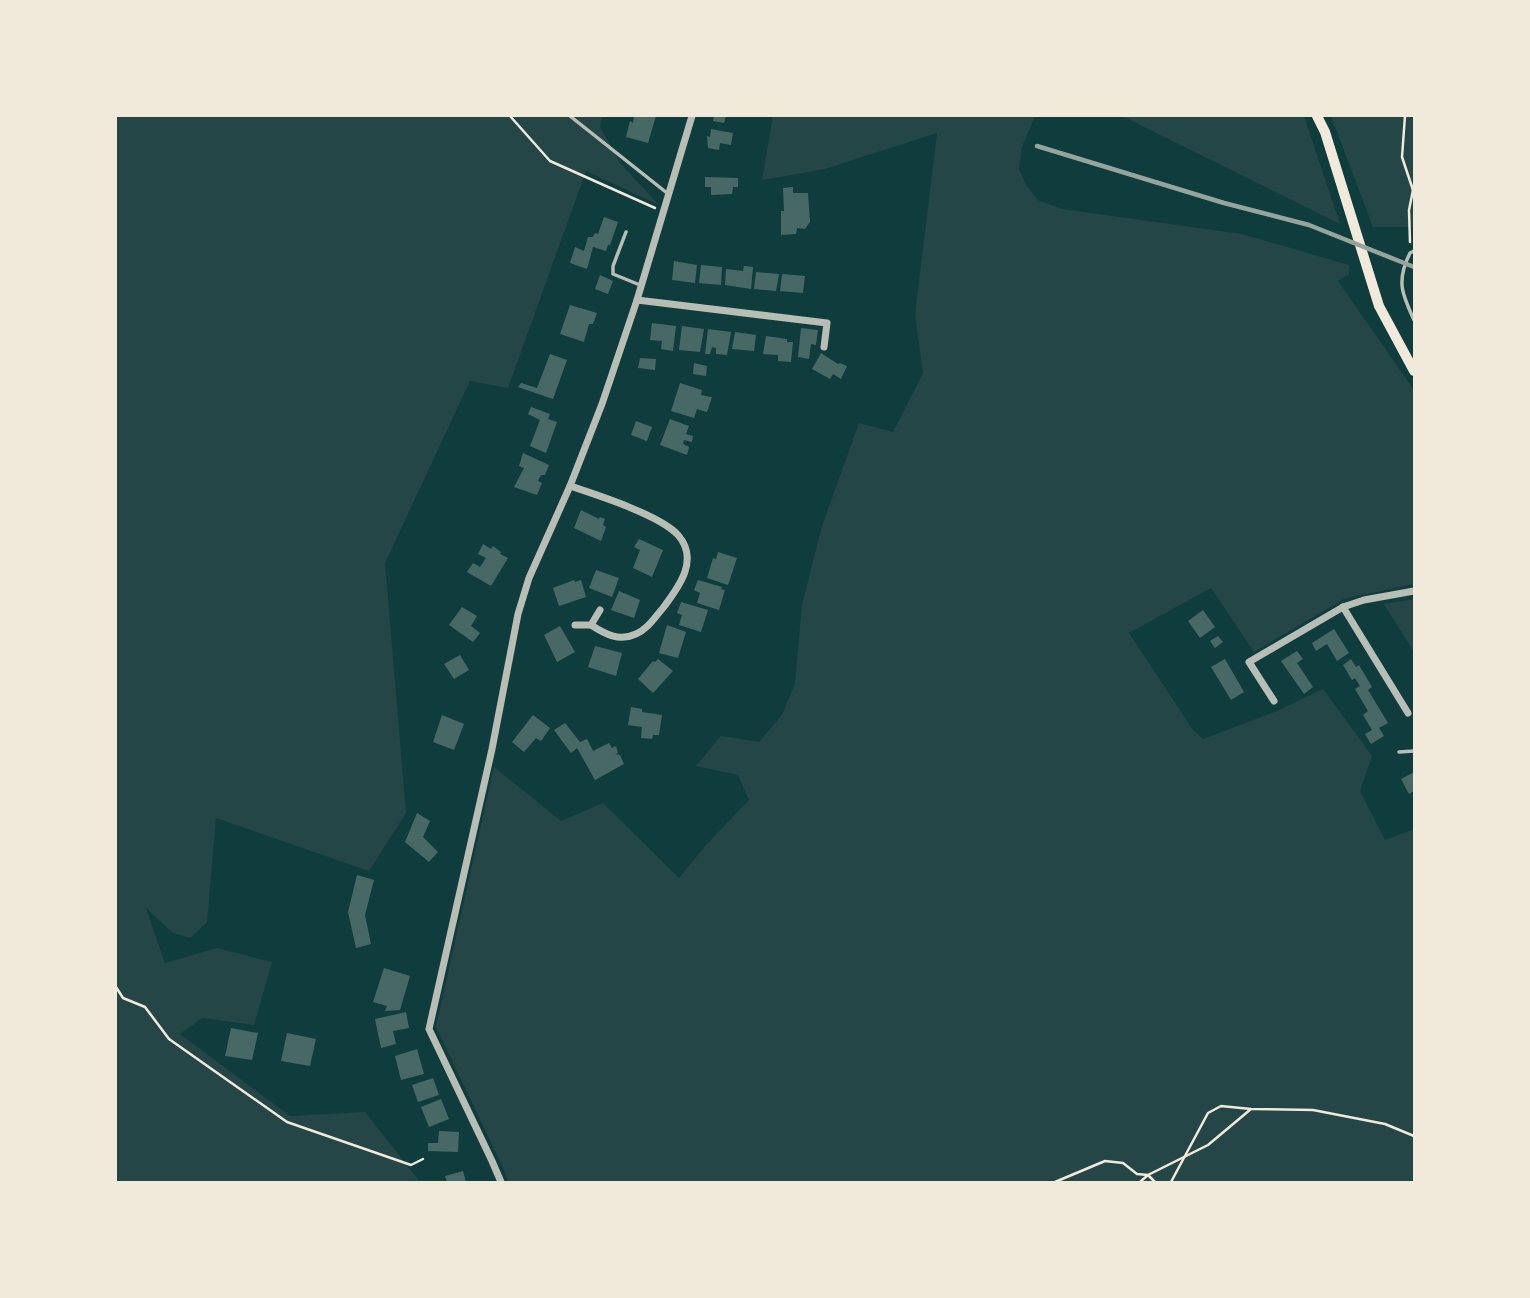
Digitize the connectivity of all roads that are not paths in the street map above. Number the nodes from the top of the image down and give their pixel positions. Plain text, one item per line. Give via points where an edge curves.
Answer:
1 (570, 116) edge
2 (692, 116) edge
3 (1317, 116) edge
4 (668, 194) junction
5 (626, 232) dead end
6 (1412, 252) edge
7 (642, 285) junction
8 (637, 300) junction
9 (1415, 320) edge
10 (824, 347) dead end
11 (1415, 371) edge
12 (570, 486) junction
13 (1415, 592) edge
14 (1343, 607) junction
15 (600, 610) dead end
16 (575, 625) dead end
17 (591, 625) junction
18 (1274, 701) dead end
19 (1408, 713) dead end
20 (1415, 751) edge
21 (1399, 752) dead end
22 (500, 1182) edge

1 - 4 lane
2 - 4 street
3 - 11 highway via 1379,306
4 - 7 street
5 - 7 lane via 613,274
6 - 9 lane via 1401,283
7 - 8 street
8 - 10 street via 827,323
8 - 12 street
12 - 17 street via 652,519 677,534 685,545 686,574 650,625 624,637 608,636
12 - 22 street via 518,614 429,1030
13 - 14 street
14 - 18 street via 1249,662
14 - 19 street
15 - 17 street
16 - 17 street
20 - 21 lane

